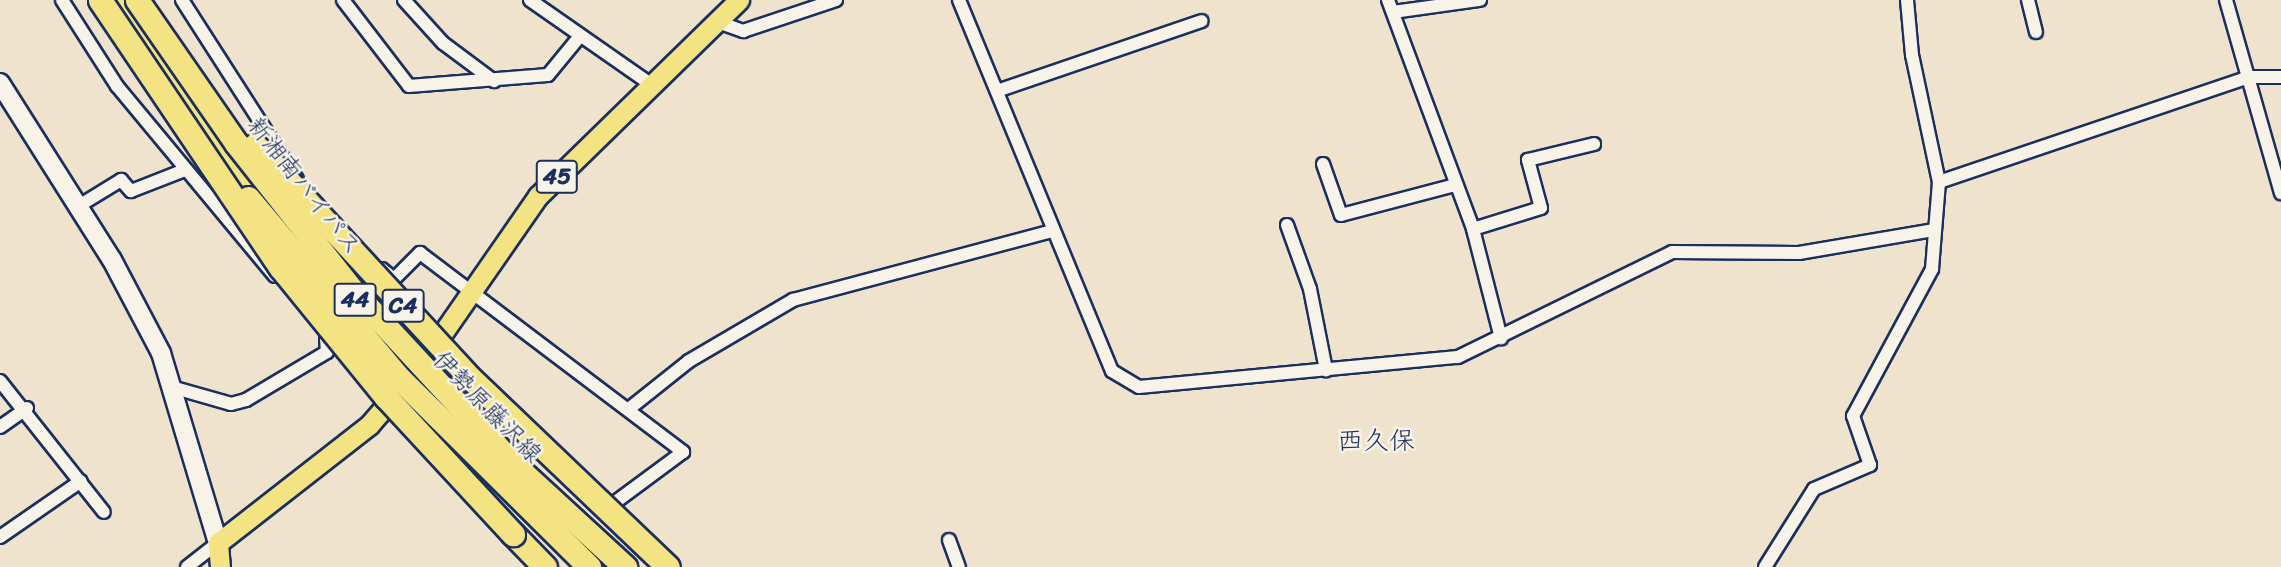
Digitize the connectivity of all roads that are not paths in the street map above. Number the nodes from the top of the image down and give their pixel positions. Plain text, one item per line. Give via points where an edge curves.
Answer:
1 (62, 0) edge
2 (100, 0) edge
3 (112, 0) edge
4 (136, 0) edge
5 (182, 0) edge
6 (343, 0) edge
7 (404, 0) edge
8 (530, 0) edge
9 (738, 0) edge
10 (836, 0) edge
11 (959, 0) edge
12 (1480, 0) edge
13 (1907, 0) edge
14 (2028, 0) edge
15 (2226, 0) edge
16 (1390, 6) edge
17 (1200, 21) dead end
18 (718, 22) junction
19 (149, 32) junction
20 (2036, 32) dead end
21 (580, 36) junction
22 (2249, 77) junction
23 (2281, 77) edge
24 (494, 81) junction
25 (0, 83) edge
26 (652, 85) junction
27 (1000, 90) junction
28 (1594, 144) dead end
29 (1323, 163) dead end
30 (185, 170) junction
31 (298, 178) junction
32 (1940, 182) junction
33 (1455, 185) junction
34 (2281, 193) edge
35 (272, 200) junction
36 (77, 206) junction
37 (1287, 225) dead end
38 (1473, 229) junction
39 (1933, 230) junction
40 (1052, 231) junction
41 (470, 295) junction
42 (351, 318) junction
43 (326, 338) junction
44 (1501, 338) junction
45 (1326, 370) junction
46 (412, 376) junction
47 (0, 381) edge
48 (175, 388) junction
49 (27, 408) junction
50 (630, 408) junction
51 (0, 427) edge
52 (477, 466) junction
53 (439, 467) dead end
54 (81, 481) junction
55 (455, 486) junction
56 (544, 501) junction
57 (606, 509) junction
58 (104, 512) dead end
59 (0, 537) edge
60 (949, 540) dead end
61 (218, 543) junction
62 (563, 563) edge
63 (187, 567) edge
64 (220, 567) edge
65 (532, 567) edge
66 (589, 567) edge
67 (616, 567) edge
68 (625, 567) edge
69 (668, 567) edge
70 (675, 567) edge
71 (959, 567) edge
72 (1765, 567) edge

1 - 30 street via 117,86
2 - 62 highway, bridge via 297,289 386,397
3 - 19 highway
3 - 66 highway, 新湘南バイパス / C4, bridge via 220,160 338,308 462,446
4 - 19 highway, 新湘南バイパス / C4, bridge
5 - 31 street
6 - 24 street via 410,86
7 - 24 street via 443,43
8 - 21 street
9 - 18 main road, 45
10 - 18 street via 743,31
11 - 27 street
12 - 16 street
13 - 32 street via 1912,55
14 - 20 street
15 - 22 street
16 - 33 street
17 - 27 street
18 - 26 main road, 45
19 - 35 main road, 伊勢原藤沢線 / 44
19 - 42 main road, 伊勢原藤沢線 / 44
19 - 68 highway, 新湘南バイパス / C4, bridge via 352,290 512,463
19 - 69 highway, C4, bridge via 466,374
21 - 24 street via 548,75
21 - 26 street
22 - 23 street
22 - 32 street
22 - 34 street
25 - 36 street
26 - 41 main road, 45 via 538,196
27 - 40 street
28 - 38 street via 1528,160 1541,208
29 - 33 street via 1341,215
30 - 36 street via 131,191 121,180
30 - 43 street
31 - 35 street
31 - 41 street via 388,276 400,277 420,253
32 - 39 street
33 - 38 street
35 - 46 main road, 伊勢原藤沢線 / 44
36 - 48 street via 136,303
37 - 45 street via 1310,289
38 - 44 street
39 - 44 street via 1799,253 1672,252
39 - 72 street via 1932,269 1853,416 1870,465 1814,489
40 - 45 street via 1119,381 1152,387
40 - 50 street via 793,300 699,354
41 - 46 main road, 45
41 - 50 street
42 - 43 street
42 - 46 main road, 伊勢原藤沢線 / 44
43 - 48 street via 327,352 246,400 231,404
44 - 45 street via 1458,358
46 - 52 main road, 伊勢原藤沢線 / 44
46 - 56 main road, 伊勢原藤沢線 / 44
46 - 61 main road, 45 via 335,456
47 - 49 street
48 - 61 street
49 - 51 street
49 - 54 street
50 - 57 street via 683,452
52 - 55 street
52 - 62 main road, 伊勢原藤沢線 / 44
53 - 55 street
54 - 58 street
54 - 59 street
55 - 65 street
56 - 57 street via 570,479
56 - 67 main road, 伊勢原藤沢線 / 44
57 - 70 street
60 - 71 street
61 - 63 street
61 - 64 main road

